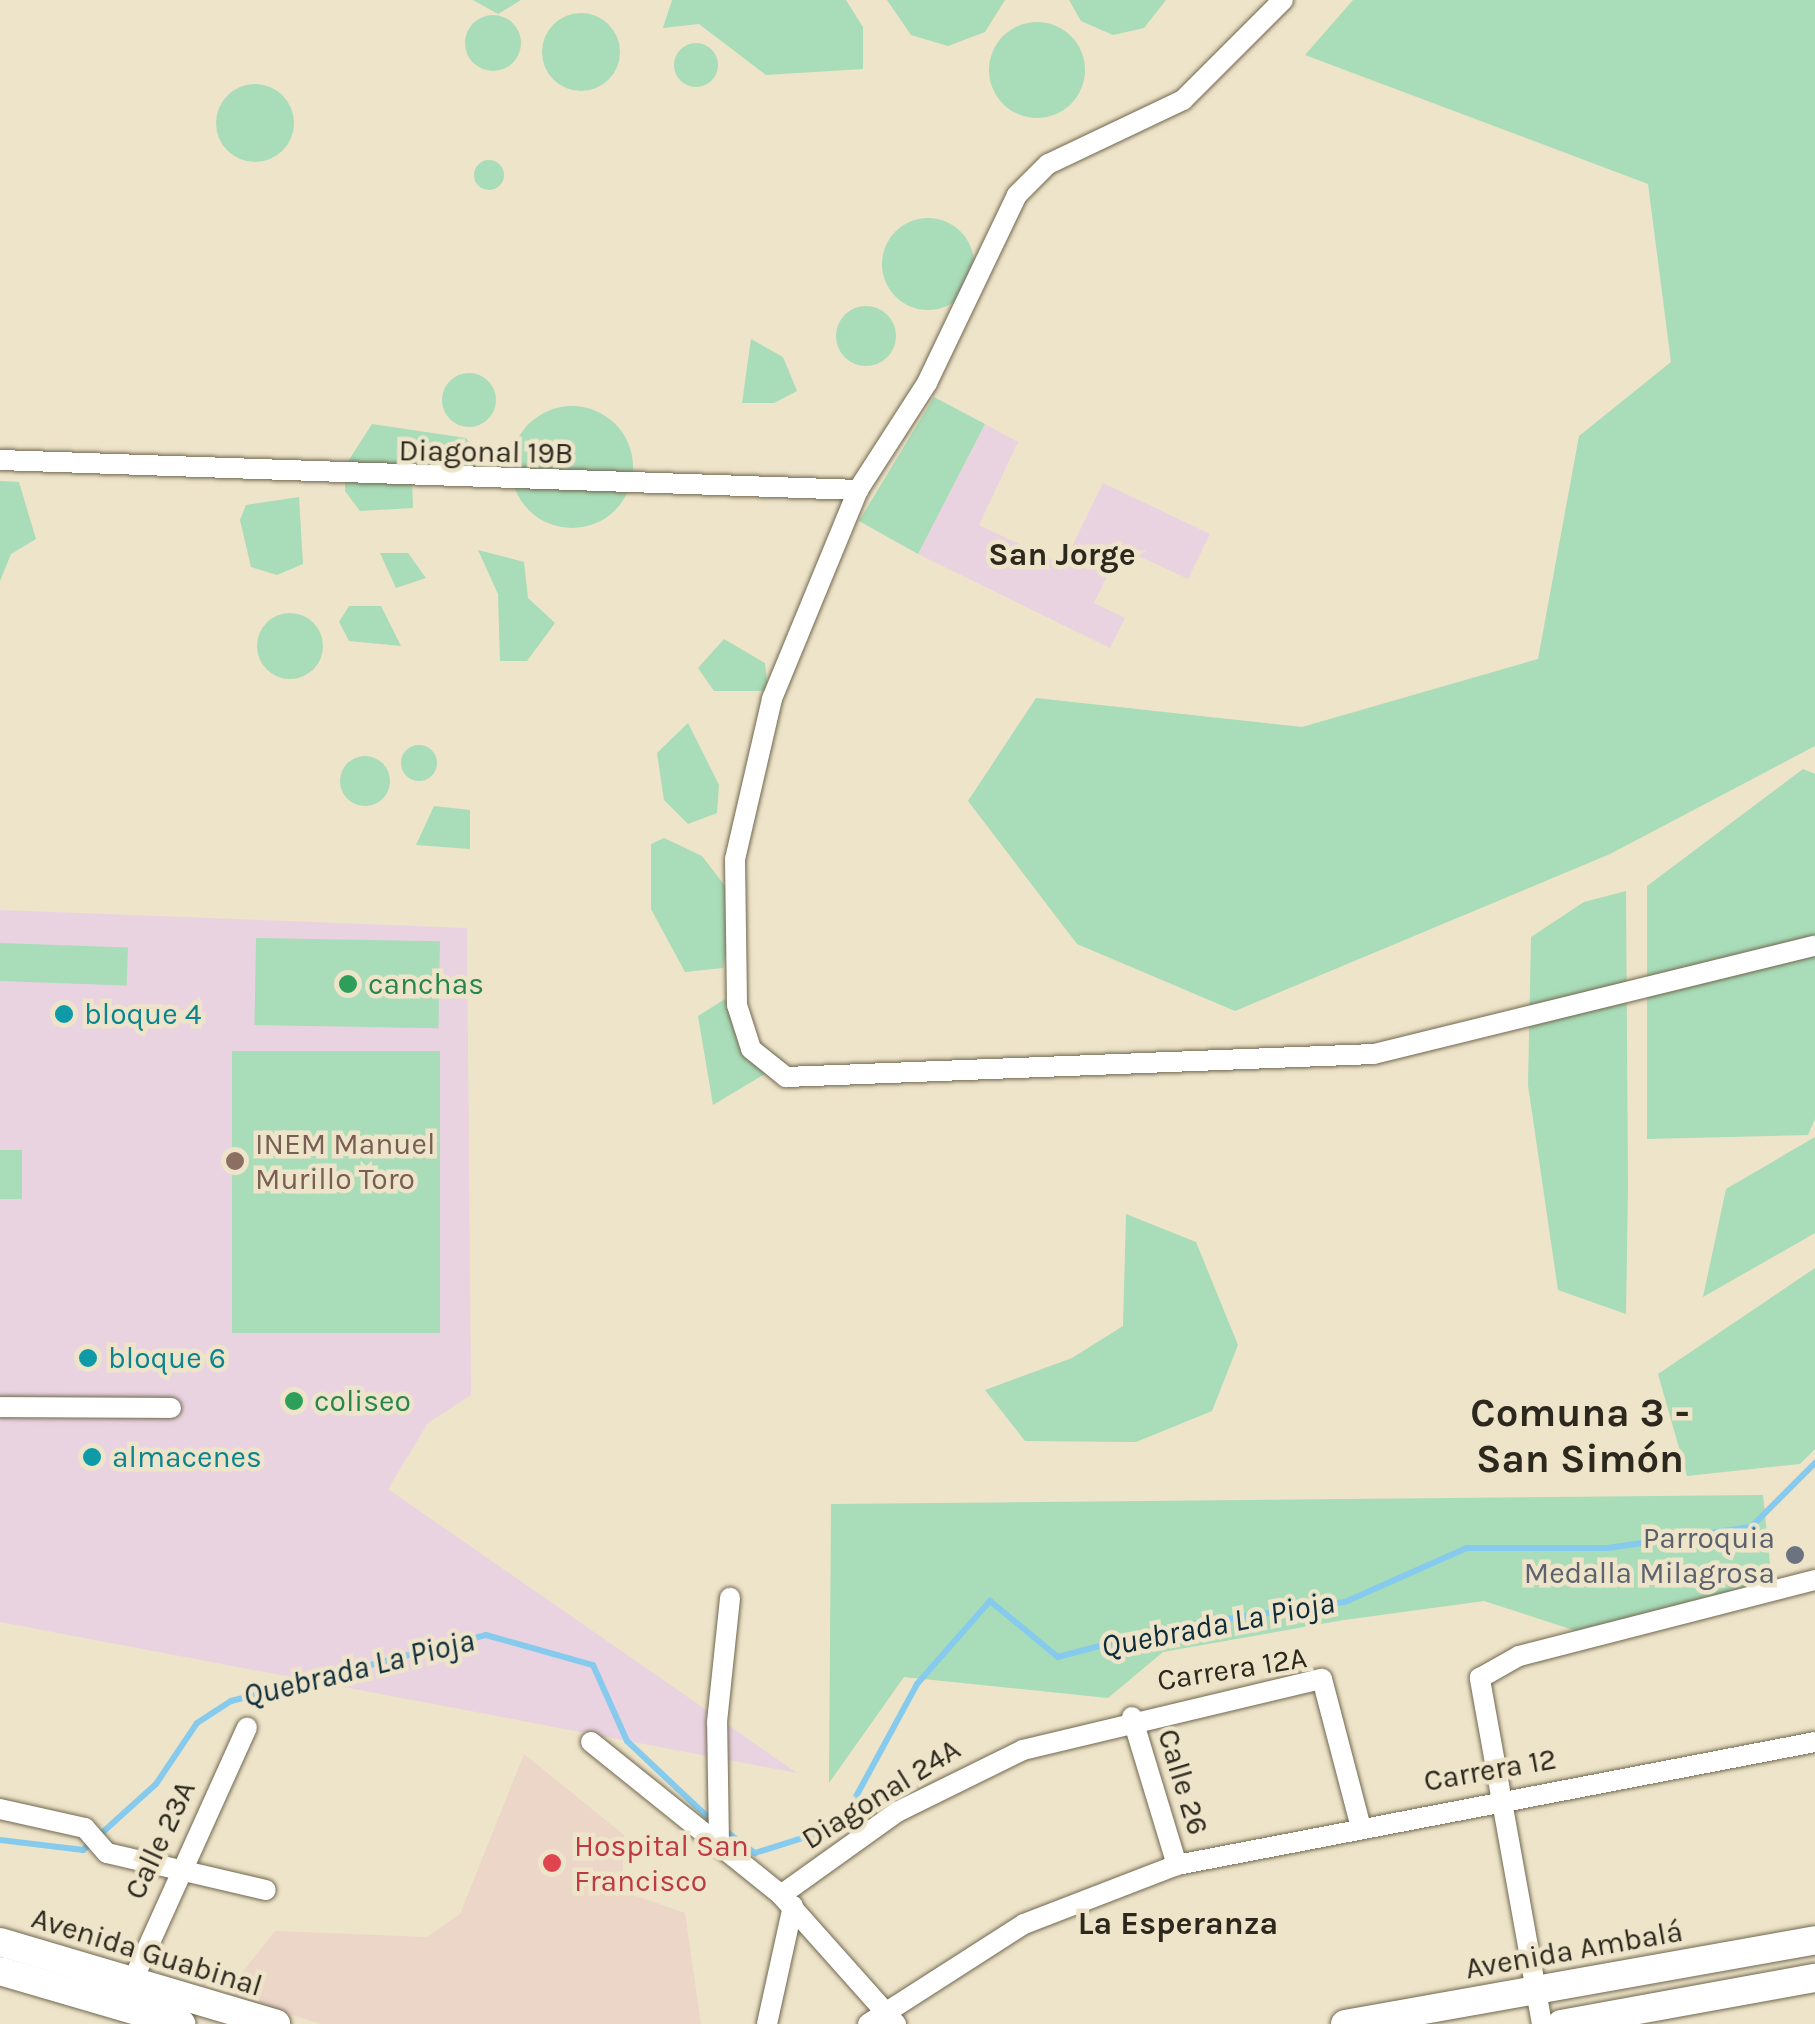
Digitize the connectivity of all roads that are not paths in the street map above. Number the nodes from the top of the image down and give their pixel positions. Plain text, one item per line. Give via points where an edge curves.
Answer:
1 (1283, 0) edge
2 (0, 460) edge
3 (858, 490) junction
4 (1815, 946) edge
5 (0, 1407) edge
6 (171, 1408) dead end
7 (1815, 1580) edge
8 (730, 1598) dead end
9 (1132, 1717) junction
10 (247, 1726) dead end
11 (590, 1742) dead end
12 (1815, 1742) edge
13 (1505, 1797) junction
14 (0, 1810) edge
15 (1360, 1824) junction
16 (719, 1842) junction
17 (1178, 1865) junction
18 (176, 1870) junction
19 (266, 1890) dead end
20 (787, 1901) junction
21 (1815, 1940) edge
22 (0, 1942) edge
23 (0, 1971) edge
24 (1815, 1978) edge
25 (1536, 1990) junction
26 (120, 2002) edge
27 (882, 2020) edge
28 (181, 2024) edge
29 (276, 2024) edge
30 (768, 2024) edge
31 (1345, 2024) edge
32 (1542, 2024) edge
33 (1560, 2024) edge

1 - 3 street via 1183,100 1048,164 1017,195 920,394
2 - 3 street, Diagonal 19B
3 - 4 street via 772,699 735,859 737,1005 752,1049 786,1076 1374,1054
5 - 6 street
7 - 13 street via 1519,1656 1480,1678
8 - 16 street
9 - 15 street, Carrera 12A via 1322,1679
9 - 17 street, Calle 26
9 - 20 street, Diagonal 24A via 958,1776
10 - 18 street, Calle 23A
11 - 16 street
12 - 13 street, Carrera 12
13 - 15 street, Carrera 12
13 - 25 street
14 - 18 street via 85,1828 104,1850
15 - 17 street, Carrera 12
16 - 20 street
17 - 27 street, Carrera 12 via 1024,1924
18 - 19 street
18 - 26 street, Calle 23A
20 - 27 street
20 - 30 street
21 - 25 main road, Avenida Ambalá
22 - 26 main road, Avenida Guabinal
23 - 26 main road, Avenida Guabinal
24 - 33 main road
25 - 31 main road, Avenida Ambalá
25 - 32 street
26 - 28 main road, Avenida Guabinal
26 - 29 main road, Avenida Guabinal

